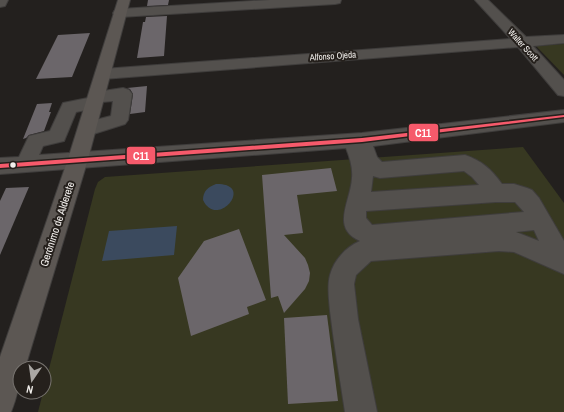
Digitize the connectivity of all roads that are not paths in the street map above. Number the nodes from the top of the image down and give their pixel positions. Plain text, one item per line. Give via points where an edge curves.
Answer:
1 (2, 0) edge
2 (335, 0) edge
3 (481, 0) edge
4 (0, 3) edge
5 (122, 7) edge
6 (564, 39) edge
7 (522, 42) junction
8 (103, 74) junction
9 (564, 91) edge
10 (95, 100) junction
11 (564, 116) edge
12 (87, 129) junction
13 (358, 140) junction
14 (78, 159) junction
15 (26, 163) junction
16 (0, 166) edge
17 (496, 193) junction
18 (358, 202) junction
19 (540, 220) junction
20 (563, 262) edge
21 (0, 401) edge
22 (361, 412) edge

1 - 4 street
2 - 5 street
3 - 7 street, Walter Scott
5 - 8 main road, Gerónimo de Alderete
6 - 7 street, Alfonso Ojeda
7 - 8 street, Alfonso Ojeda
7 - 9 street, Walter Scott
8 - 10 main road, Gerónimo de Alderete
10 - 12 main road, Gerónimo de Alderete
10 - 12 street via 123,94 127,122
10 - 15 street via 69,107 57,136 36,141
11 - 13 street
12 - 14 main road, Gerónimo de Alderete
13 - 14 street
13 - 17 street via 373,168 380,170 465,163 481,172
13 - 18 street via 363,178
14 - 15 street
14 - 21 main road, Gerónimo de Alderete
15 - 16 street
17 - 18 street
17 - 19 street via 520,193 526,197
18 - 19 street via 355,222 359,230 371,235
19 - 20 street
20 - 22 street via 515,242 499,240 366,250 352,259 342,275 341,296

